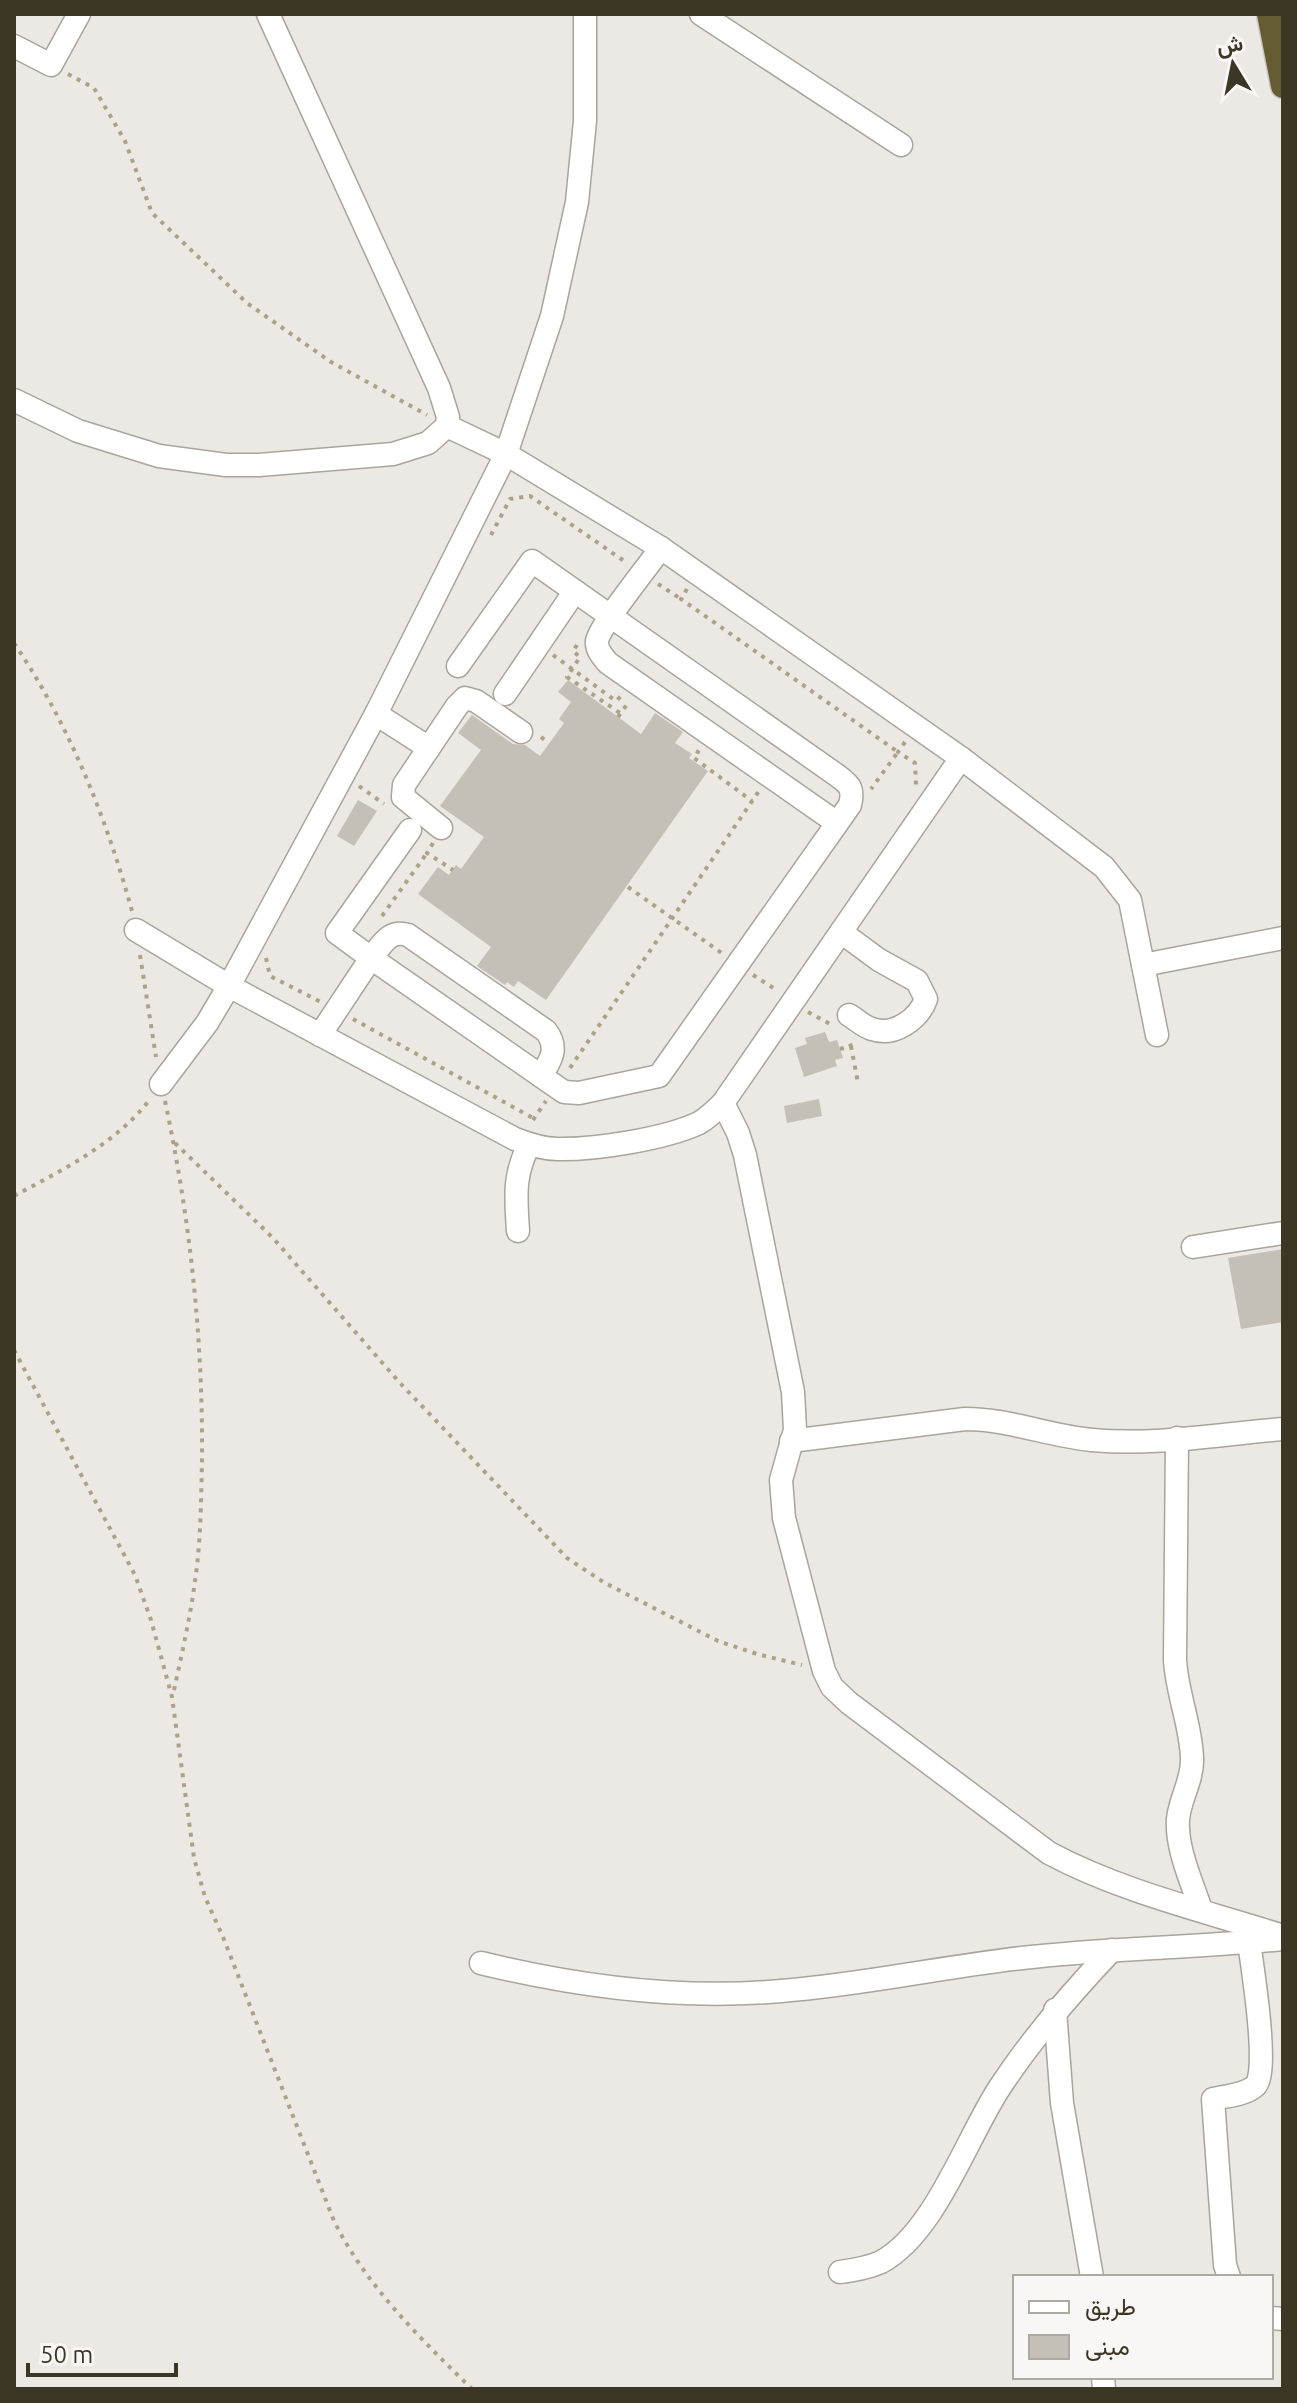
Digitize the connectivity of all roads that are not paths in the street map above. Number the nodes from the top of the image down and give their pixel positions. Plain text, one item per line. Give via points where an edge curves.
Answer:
1 (79, 14) edge
2 (268, 14) edge
3 (602, 14) edge
4 (701, 14) edge
5 (1269, 14) edge
6 (586, 24) edge
7 (14, 46) edge
8 (1283, 86) edge
9 (901, 145) dead end
10 (14, 400) edge
11 (447, 426) junction
12 (506, 454) junction
13 (661, 548) junction
14 (575, 591) junction
15 (611, 617) junction
16 (458, 666) dead end
17 (505, 694) dead end
18 (376, 714) junction
19 (521, 732) dead end
20 (429, 748) junction
21 (961, 758) junction
22 (837, 823) junction
23 (441, 828) dead end
24 (410, 830) dead end
25 (136, 930) road end
26 (841, 932) junction
27 (1283, 938) edge
28 (371, 958) junction
29 (1143, 965) junction
30 (229, 986) junction
31 (849, 1015) dead end
32 (320, 1035) junction
33 (1157, 1035) dead end
34 (548, 1081) junction
35 (161, 1084) road end
36 (723, 1103) junction
37 (529, 1145) junction
38 (518, 1231) dead end
39 (1283, 1233) edge
40 (1193, 1247) dead end
41 (1283, 1429) edge
42 (1177, 1438) junction
43 (791, 1441) junction
44 (1201, 1910) junction
45 (1283, 1938) edge
46 (1249, 1942) junction
47 (1112, 1950) junction
48 (481, 1963) dead end
49 (1055, 2010) junction
50 (840, 2272) dead end
51 (1092, 2275) edge
52 (1228, 2275) edge

1 - 7 street via 51,65
2 - 11 street via 439,388
3 - 6 street
4 - 9 street
5 - 8 highway
6 - 12 street via 577,202 552,316
10 - 11 street via 78,431 159,456 226,465 393,454 428,443
11 - 12 street
12 - 13 street
12 - 18 street
13 - 15 street
13 - 21 street
14 - 15 street
14 - 16 street via 532,561
14 - 17 street
15 - 22 street via 597,641 608,663
15 - 22 street via 851,786 850,805
18 - 20 street
18 - 30 street
19 - 20 street via 465,698
20 - 23 street via 404,785 403,797
21 - 26 street
21 - 29 street via 1104,867 1130,900
22 - 34 street via 659,1076 579,1093 564,1092
24 - 28 street via 337,933
25 - 30 street
26 - 31 street via 917,981 926,999 914,1019 886,1030 873,1030
26 - 36 street
27 - 29 street
28 - 32 street
28 - 34 street
28 - 34 street via 389,936 408,935 546,1031 554,1049
29 - 33 street
30 - 32 street
30 - 35 street
32 - 37 street
36 - 37 street via 701,1122 648,1138 587,1148
36 - 43 street via 745,1155 793,1392 796,1419
37 - 38 street via 516,1178
39 - 40 street
41 - 42 street
42 - 43 street via 1089,1440 965,1419
42 - 44 street via 1176,1682 1192,1763 1178,1832
43 - 44 street via 780,1497 832,1687 1049,1853 1115,1883
44 - 45 street
45 - 46 street
46 - 47 street
46 - 52 street via 1260,2080 1244,2092 1213,2099
47 - 48 street via 828,1987 729,1994 579,1984
47 - 49 street
49 - 50 street via 999,2089 914,2233 882,2261
49 - 51 street via 1062,2103

